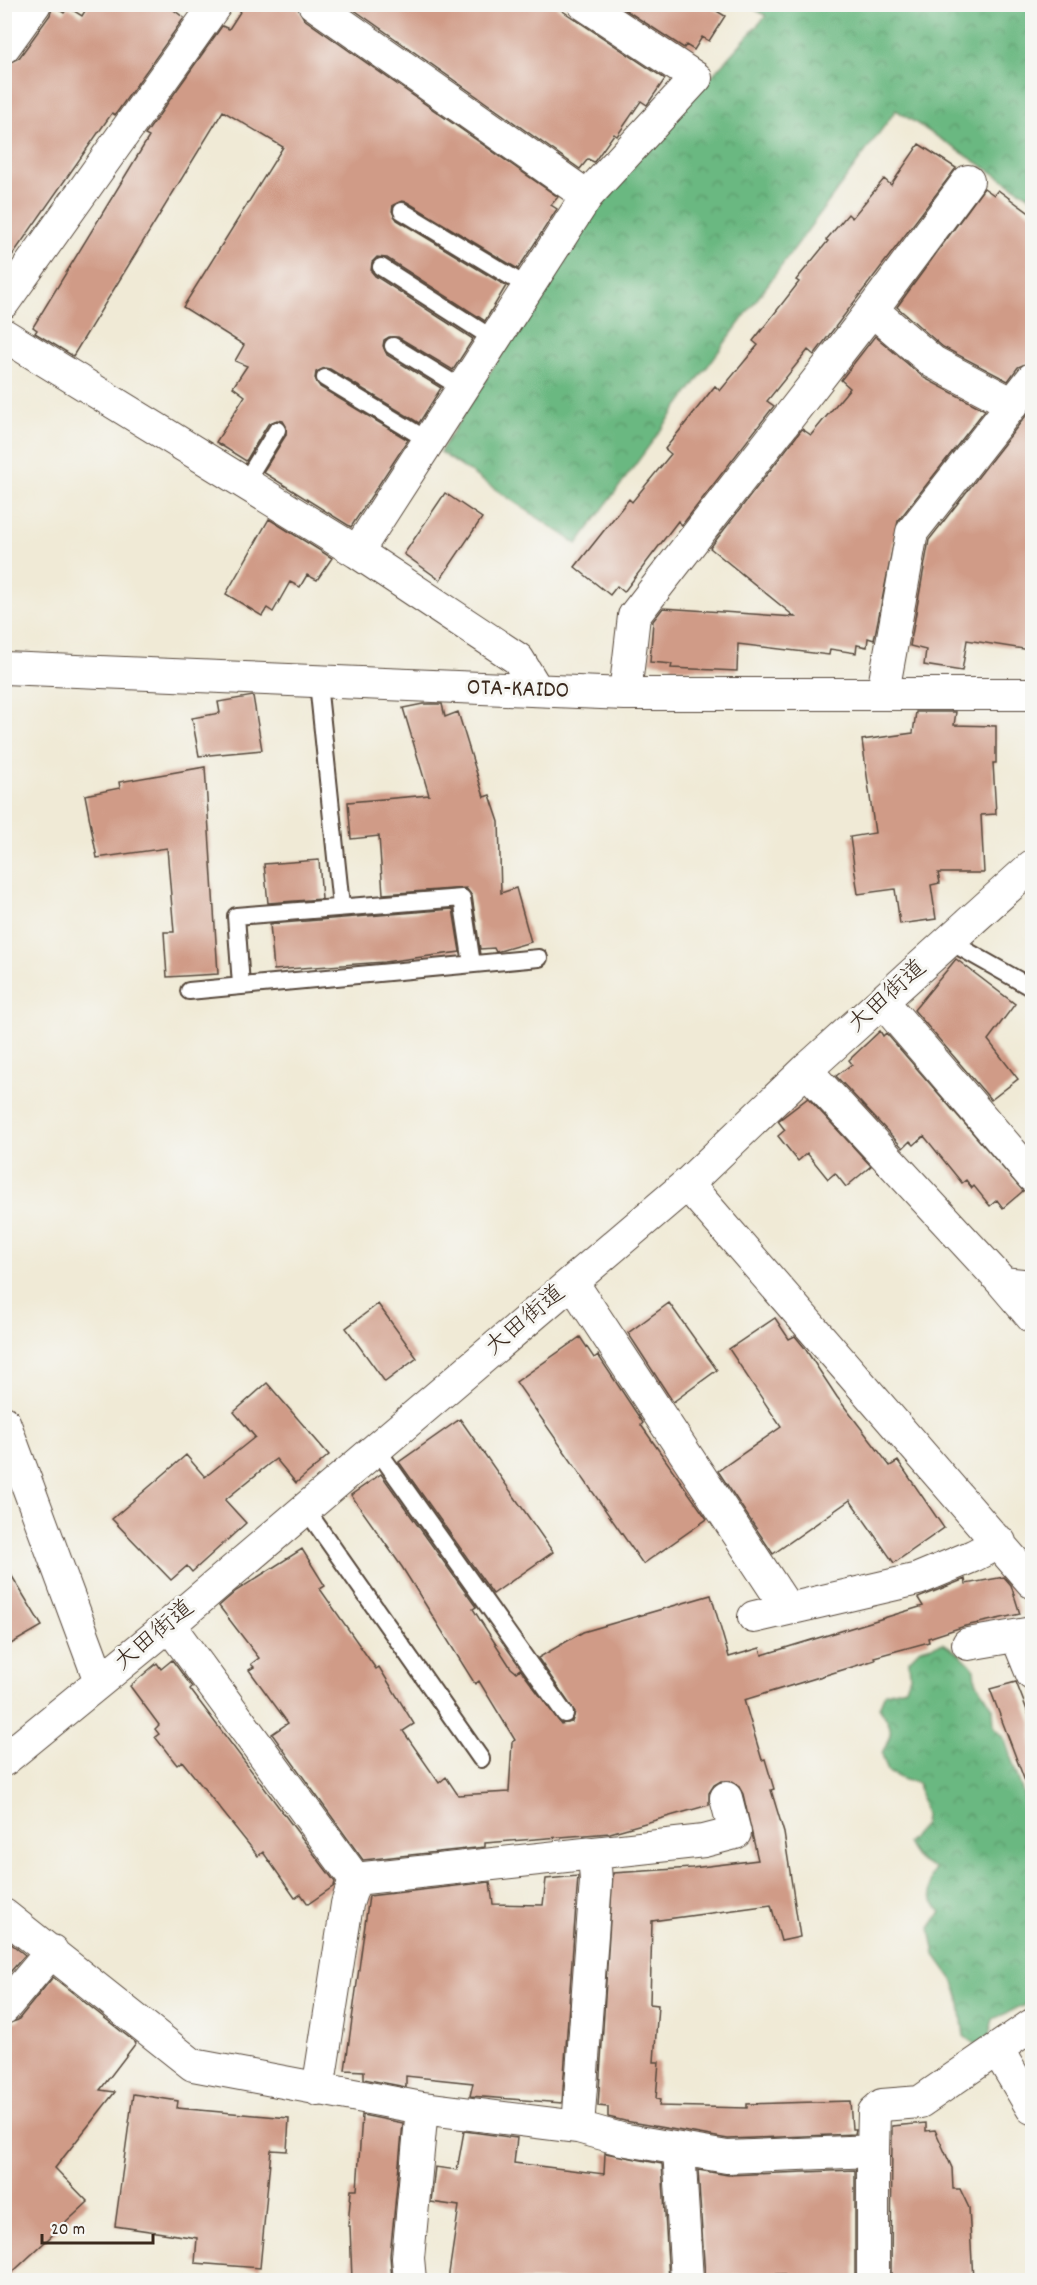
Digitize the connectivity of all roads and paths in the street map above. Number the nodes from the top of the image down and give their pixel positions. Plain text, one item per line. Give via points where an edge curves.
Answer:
1 (35, 4) edge
2 (216, 4) edge
3 (314, 4) edge
4 (584, 4) edge
5 (4, 47) edge
6 (968, 182) dead end
7 (587, 196) junction
8 (402, 211) dead end
9 (381, 267) dead end
10 (528, 287) junction
11 (4, 302) edge
12 (873, 310) junction
13 (4, 335) edge
14 (495, 340) junction
15 (393, 346) dead end
16 (325, 378) dead end
17 (1032, 379) edge
18 (462, 389) junction
19 (1012, 404) junction
20 (277, 430) dead end
21 (429, 441) junction
22 (244, 484) junction
23 (357, 552) junction
24 (4, 668) edge
25 (318, 683) junction
26 (537, 690) junction
27 (883, 692) junction
28 (625, 694) junction
29 (1032, 694) edge
30 (1032, 866) edge
31 (341, 906) junction
32 (949, 941) junction
33 (539, 958) dead end
34 (471, 964) junction
35 (241, 985) junction
36 (1032, 988) edge
37 (189, 991) dead end
38 (883, 1002) junction
39 (806, 1070) junction
40 (1032, 1176) edge
41 (687, 1184) junction
42 (572, 1282) junction
43 (1018, 1284) edge
44 (1032, 1317) edge
45 (4, 1422) edge
46 (376, 1448) junction
47 (305, 1508) junction
48 (1000, 1542) junction
49 (1032, 1582) edge
50 (787, 1608) junction
51 (754, 1617) dead end
52 (169, 1625) junction
53 (1025, 1635) edge
54 (968, 1644) dead end
55 (1032, 1674) edge
56 (100, 1681) junction
57 (565, 1714) dead end
58 (481, 1759) dead end
59 (4, 1760) edge
60 (726, 1798) dead end
61 (594, 1853) junction
62 (355, 1879) junction
63 (4, 1915) edge
64 (52, 1951) junction
65 (4, 2008) edge
66 (1032, 2025) edge
67 (997, 2049) junction
68 (318, 2090) junction
69 (422, 2108) junction
70 (1032, 2108) edge
71 (578, 2127) junction
72 (679, 2150) junction
73 (873, 2151) junction
74 (410, 2280) edge
75 (687, 2280) edge
76 (873, 2280) edge

1 - 5 street
2 - 11 street
3 - 7 street
4 - 7 street via 696,78
6 - 12 street
7 - 10 street
8 - 10 lane
9 - 14 lane
10 - 14 street
12 - 19 street via 933,362
12 - 28 street via 634,616
13 - 22 street
14 - 18 street
15 - 18 lane
16 - 21 lane
17 - 19 street
18 - 21 street
19 - 27 street via 912,532
20 - 22 lane
21 - 23 street
22 - 23 street
23 - 26 street via 518,659
24 - 25 street, OTA-KAIDO
25 - 26 street, OTA-KAIDO
25 - 31 lane
26 - 28 street, OTA-KAIDO
27 - 28 street, OTA-KAIDO
27 - 29 street, OTA-KAIDO
30 - 32 street, 大田街道
31 - 34 lane via 462,898
31 - 35 lane via 236,916
32 - 36 lane
32 - 38 street, 大田街道
33 - 34 lane
34 - 35 lane
35 - 37 lane
38 - 39 street, 大田街道
38 - 40 street
39 - 41 street, 大田街道
39 - 43 street
41 - 42 street, 大田街道
41 - 48 street
42 - 46 street, 大田街道
42 - 50 street
43 - 44 street
45 - 56 street
46 - 47 street, 大田街道
46 - 57 lane
47 - 52 street, 大田街道
47 - 58 lane
48 - 49 street
48 - 50 street via 918,1579
50 - 51 street
52 - 56 street, 大田街道
52 - 62 street
53 - 54 street
53 - 55 street
56 - 59 street, 大田街道
60 - 61 street via 735,1833 704,1841
61 - 62 street
61 - 71 street via 596,1881
62 - 68 street via 347,1904
63 - 64 street
64 - 65 street
64 - 68 street via 193,2064
66 - 67 street
67 - 70 street
67 - 73 street via 920,2102 882,2105 874,2112
68 - 69 street
69 - 71 street
69 - 74 street via 408,2258
71 - 72 street
72 - 73 street via 727,2157
72 - 75 street
73 - 76 street

